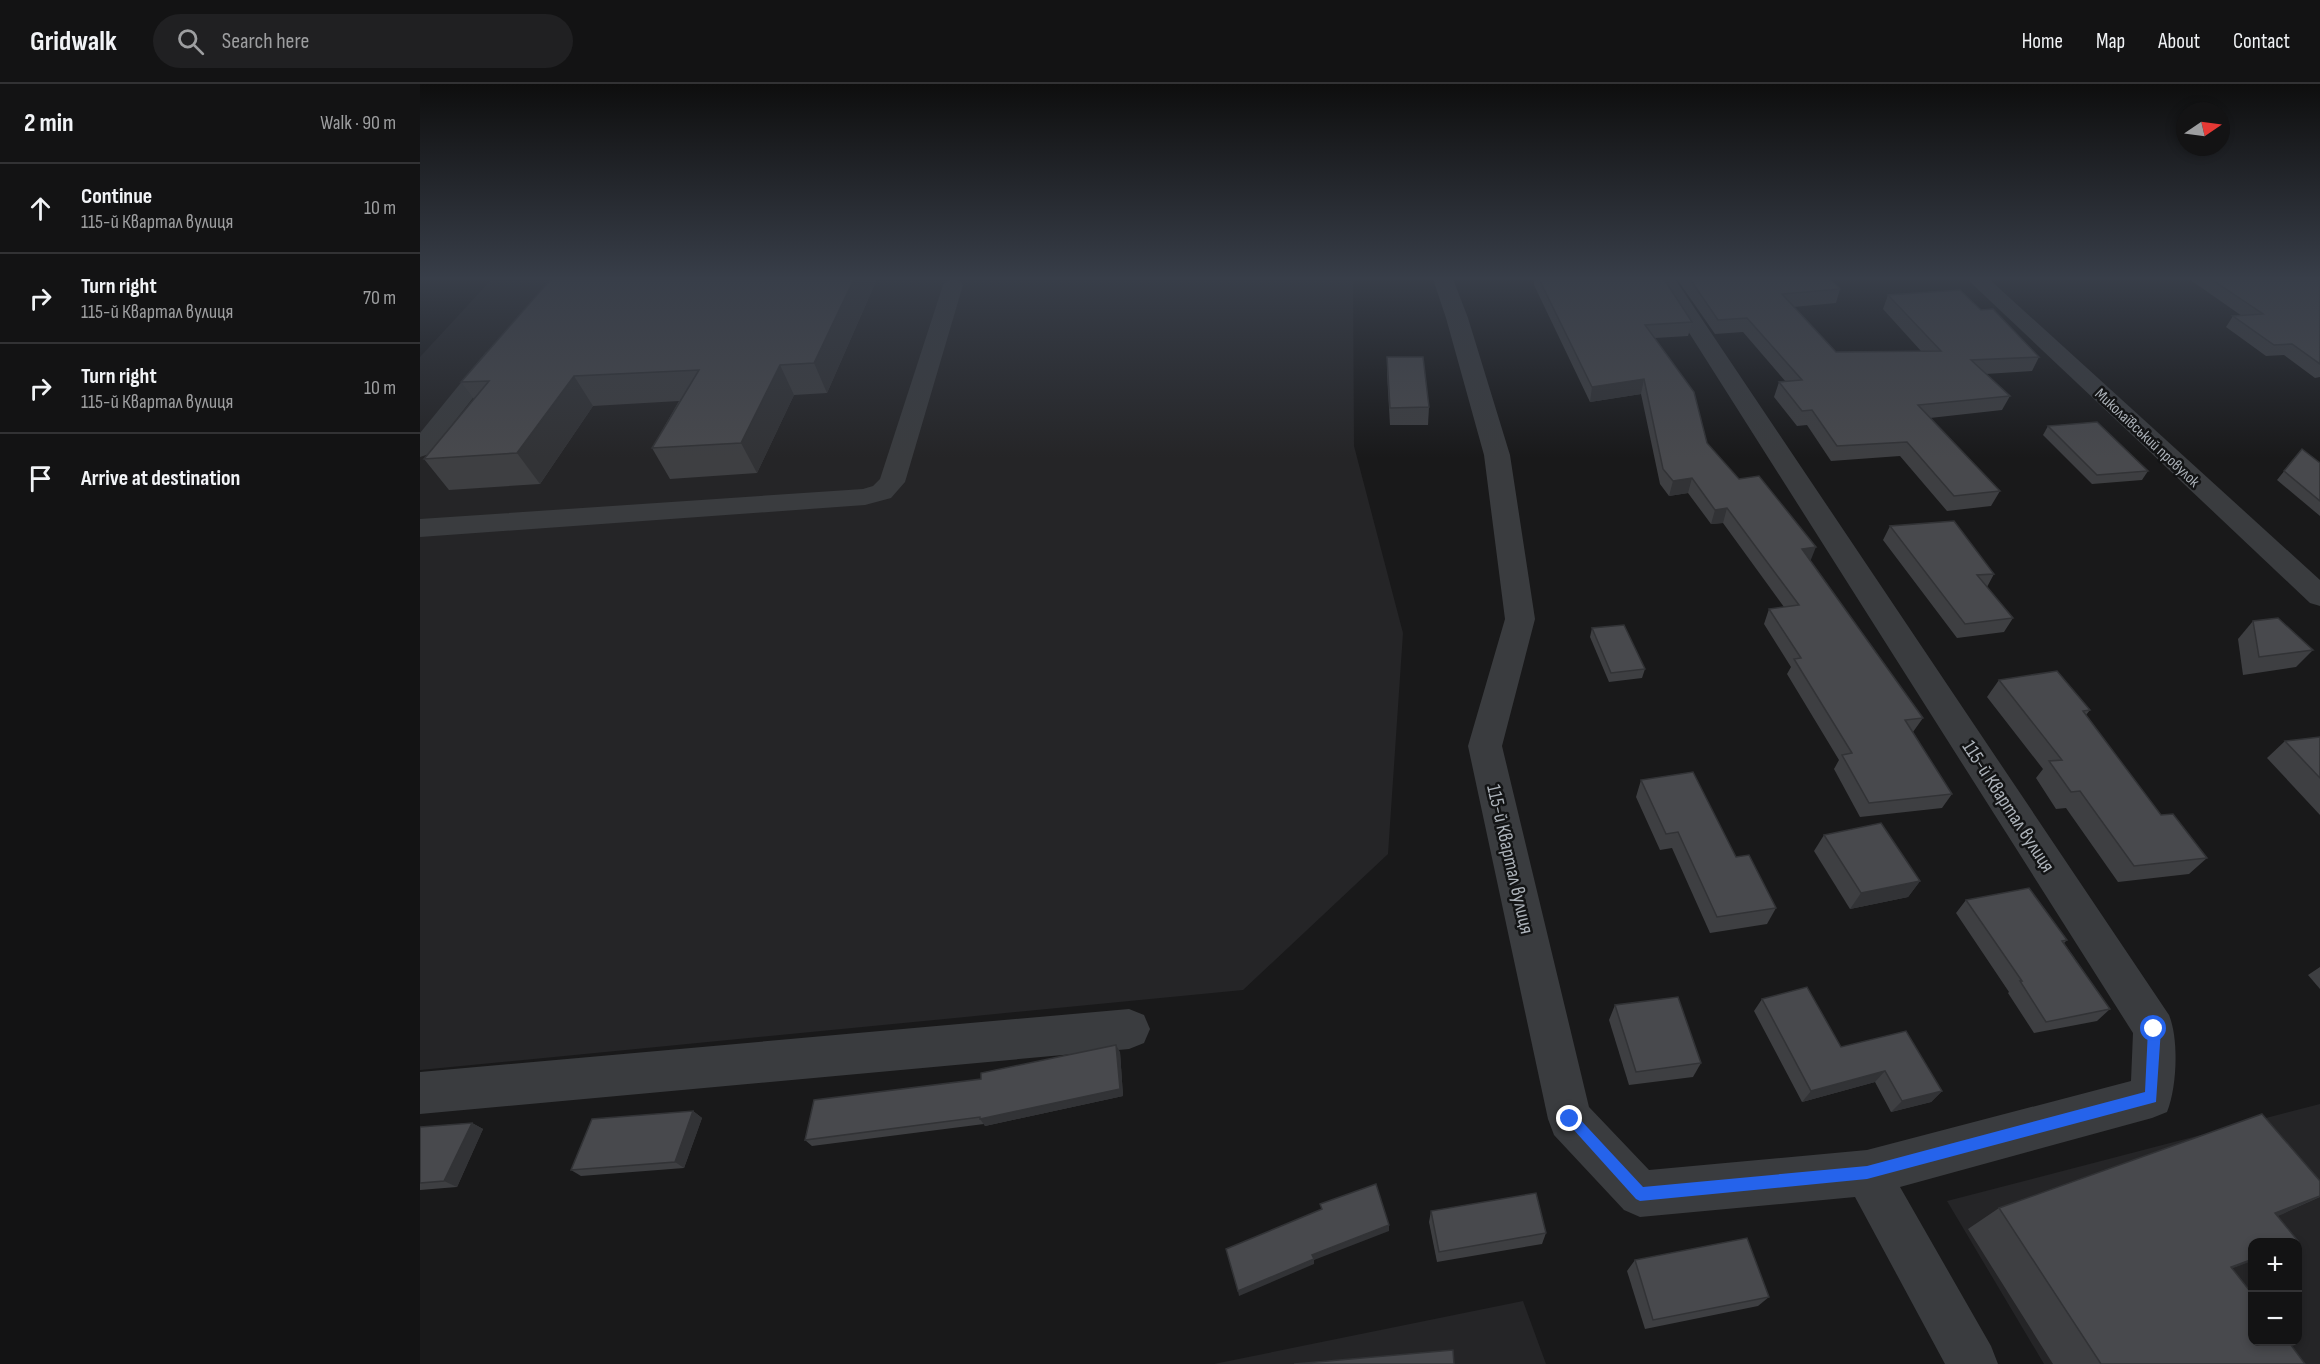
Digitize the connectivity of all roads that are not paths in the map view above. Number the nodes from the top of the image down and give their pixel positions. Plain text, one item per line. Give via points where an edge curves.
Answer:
1 (936, 339) edge
2 (1463, 339) edge
3 (1704, 339) edge
4 (2042, 339) edge
5 (507, 341) edge
6 (420, 449) edge
7 (420, 528) edge
8 (2320, 596) edge
9 (1129, 1029) dead end
10 (420, 1093) edge
11 (1867, 1173) junction
12 (1972, 1364) edge

1 - 7 street via 892,482 882,492 865,497
2 - 11 street, 115-й Квартал вулиця via 1497,455 1520,619 1485,746 1570,1119 1640,1194
3 - 11 street, 115-й Квартал вулиця via 2154,1029 2152,1097
4 - 8 street, Миколаївський провулок
5 - 6 street
9 - 10 street
11 - 12 street

